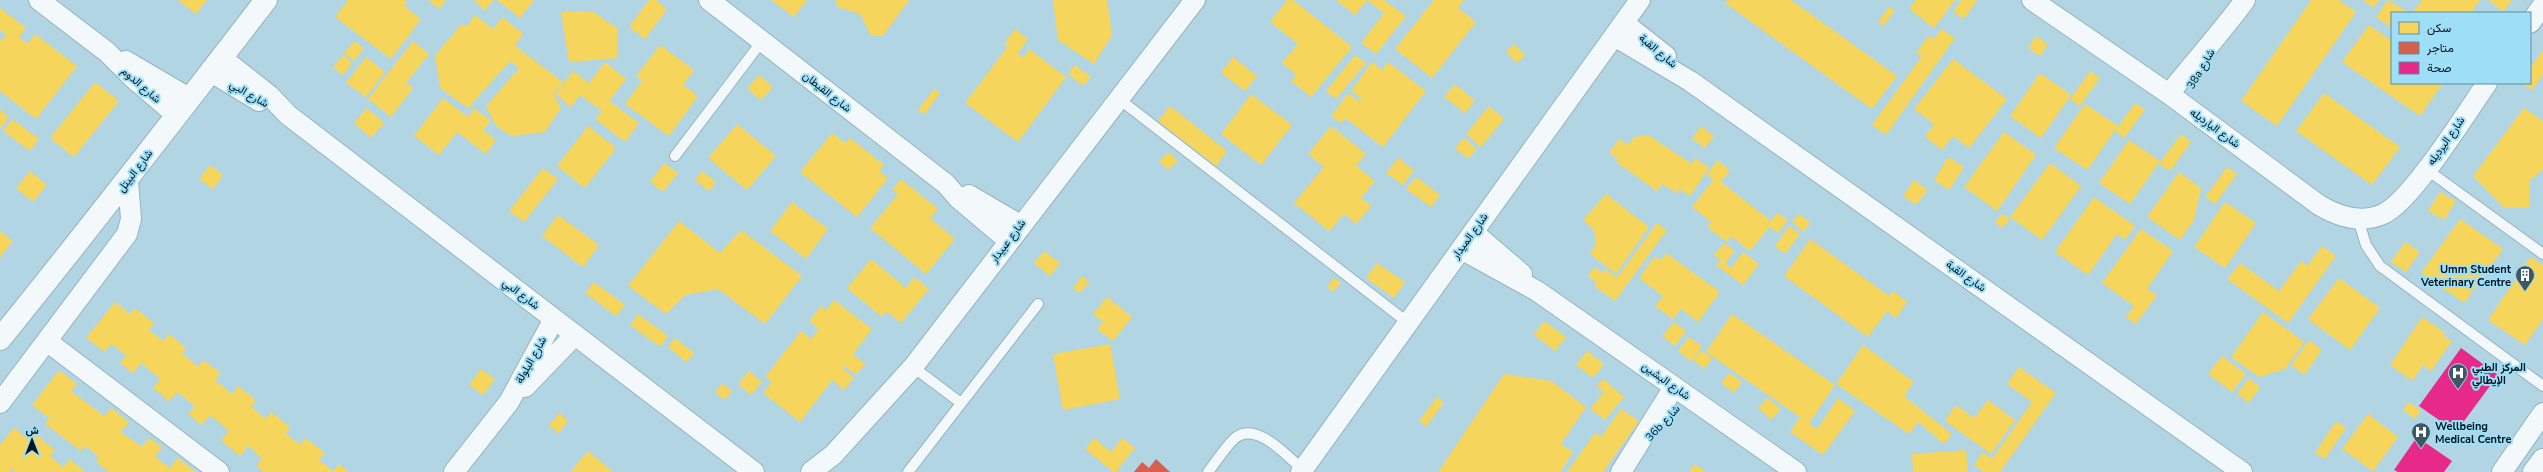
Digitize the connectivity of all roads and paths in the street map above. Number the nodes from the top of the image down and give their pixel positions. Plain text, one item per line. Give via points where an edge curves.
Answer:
1 (39, 0) edge
2 (266, 0) edge
3 (709, 0) edge
4 (1195, 0) edge
5 (1640, 0) edge
6 (2032, 0) edge
7 (2244, 0) edge
8 (2543, 5) edge
9 (2531, 22) edge
10 (1619, 30) junction
11 (762, 41) junction
12 (216, 65) junction
13 (2486, 84) edge
14 (2175, 98) junction
15 (1119, 99) junction
16 (183, 107) junction
17 (675, 156) dead end
18 (2426, 169) junction
19 (128, 181) junction
20 (2404, 199) joint
21 (2358, 219) junction
22 (1473, 232) junction
23 (1014, 233) junction
24 (1460, 249) junction
25 (2543, 254) edge
26 (1536, 291) junction
27 (1038, 304) dead end
28 (554, 319) junction
29 (1407, 322) junction
30 (575, 335) junction
31 (0, 339) edge
32 (48, 342) junction
33 (913, 366) junction
34 (2543, 386) edge
35 (1681, 392) junction
36 (509, 402) junction
37 (0, 403) edge
38 (961, 403) junction
39 (2543, 413) edge
40 (2543, 460) edge
41 (1302, 471) edge
42 (218, 472) edge
43 (454, 472) edge
44 (754, 472) edge
45 (811, 472) edge
46 (908, 472) edge
47 (1208, 472) edge
48 (1621, 472) edge
49 (1796, 472) edge
50 (2242, 472) edge
51 (2502, 472) edge
52 (2534, 472) edge

1 - 16 street, شارع الدوم via 106,52 132,64
2 - 12 street, شارع البيتل
3 - 11 street, شارع القيطان
4 - 15 street, شارع عبيدار
5 - 10 street, شارع الميدار
6 - 14 street, شارع اليارديله
7 - 14 street, 38a شارع via 2220,34 2206,64
8 - 9 street
10 - 22 street, شارع الميدار
10 - 50 street, شارع القبة via 1664,54 1690,81
11 - 17 lane
11 - 23 street, شارع القيطان via 946,184
12 - 16 street, شارع البيتل
12 - 28 street, شارع البي via 269,95 288,115
13 - 18 street, شارع اليرديله
14 - 21 street, شارع اليارديله via 2319,205 2331,212
15 - 23 street, شارع عبيدار
15 - 29 lane
16 - 19 street, شارع البيتل
18 - 20 street, شارع اليرديله
18 - 25 lane
19 - 31 street, شارع البيتل
19 - 32 street via 131,219 127,234
20 - 21 street, شارع اليارديله via 2383,214
21 - 34 lane via 2366,244 2380,266
22 - 24 street, شارع الميدار
22 - 26 street, شارع البشين via 1518,270
23 - 33 street, شارع عبيدار
24 - 26 street, شارع البشين
24 - 29 street, شارع الميدار
26 - 35 street, شارع البشين
27 - 38 lane
28 - 30 street, شارع البي
28 - 36 street, شارع البلولة
29 - 41 street, شارع الميدار
30 - 36 street, شارع البلولة
30 - 44 street, شارع البي
32 - 37 street
32 - 42 street
33 - 38 lane
33 - 45 street, شارع عبيدار via 832,455
35 - 48 street, 36b شارع
35 - 49 street, شارع البشين
36 - 43 street, شارع البلولة
38 - 46 lane
39 - 51 street
40 - 52 street
41 - 47 lane via 1262,437 1250,433 1233,440

